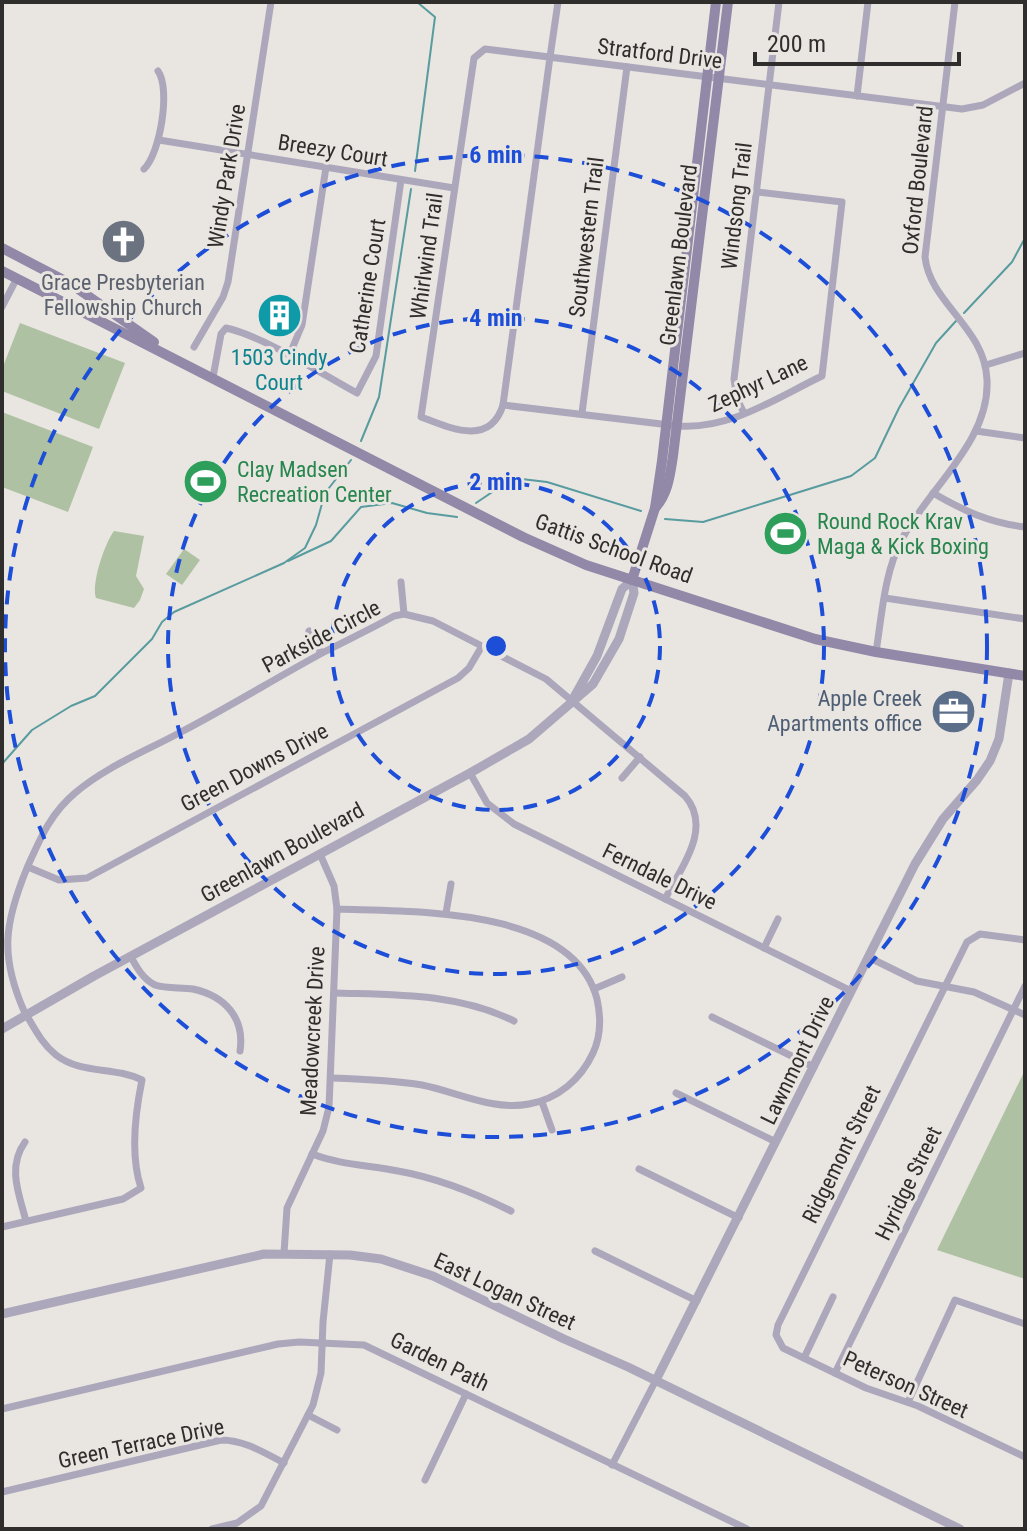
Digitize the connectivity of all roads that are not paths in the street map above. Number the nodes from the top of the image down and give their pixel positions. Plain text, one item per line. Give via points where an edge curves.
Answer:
1 (271, 2) edge
2 (558, 2) edge
3 (716, 2) edge
4 (728, 2) edge
5 (779, 2) edge
6 (868, 2) edge
7 (955, 2) edge
8 (477, 53) joint
9 (550, 57) junction
10 (627, 67) junction
11 (158, 71) dead end
12 (713, 79) junction
13 (1025, 83) edge
14 (769, 85) junction
15 (857, 96) junction
16 (943, 107) junction
17 (159, 140) junction
18 (247, 155) junction
19 (326, 167) junction
20 (144, 169) dead end
21 (401, 180) junction
22 (454, 188) junction
23 (757, 192) junction
24 (2, 248) edge
25 (2, 271) edge
26 (17, 278) junction
27 (2, 307) edge
28 (194, 347) dead end
29 (1025, 353) edge
30 (289, 356) junction
31 (175, 357) junction
32 (986, 365) junction
33 (213, 377) junction
34 (503, 405) junction
35 (582, 413) junction
36 (744, 413) junction
37 (672, 425) junction
38 (976, 431) junction
39 (1025, 438) edge
40 (933, 493) junction
41 (1025, 527) edge
42 (632, 580) junction
43 (401, 582) dead end
44 (885, 598) junction
45 (404, 614) junction
46 (1025, 619) edge
47 (309, 631) dead end
48 (482, 646) junction
49 (876, 652) junction
50 (321, 653) junction
51 (1009, 673) junction
52 (1025, 676) edge
53 (573, 699) junction
54 (640, 757) junction
55 (470, 773) junction
56 (622, 778) dead end
57 (320, 854) junction
58 (28, 867) junction
59 (451, 884) dead end
60 (665, 899) junction
61 (337, 909) junction
62 (446, 913) junction
63 (778, 919) dead end
64 (1025, 940) edge
65 (764, 948) junction
66 (131, 957) junction
67 (868, 957) junction
68 (622, 977) dead end
69 (944, 986) junction
70 (1025, 986) edge
71 (594, 989) junction
72 (851, 991) junction
73 (334, 993) junction
74 (1014, 1010) junction
75 (26, 1014) junction
76 (1025, 1015) edge
77 (712, 1017) dead end
78 (514, 1021) dead end
79 (2, 1029) edge
80 (240, 1051) dead end
81 (814, 1067) junction
82 (331, 1078) junction
83 (676, 1093) dead end
84 (542, 1102) junction
85 (552, 1130) dead end
86 (25, 1142) dead end
87 (776, 1142) junction
88 (312, 1154) junction
89 (639, 1169) dead end
90 (511, 1211) dead end
91 (739, 1218) junction
92 (26, 1221) junction
93 (2, 1227) edge
94 (595, 1251) dead end
95 (284, 1253) junction
96 (330, 1254) junction
97 (833, 1297) dead end
98 (697, 1301) junction
99 (2, 1314) edge
100 (1025, 1324) edge
101 (776, 1339) joint
102 (323, 1342) junction
103 (804, 1358) junction
104 (835, 1373) junction
105 (656, 1380) junction
106 (466, 1394) junction
107 (908, 1402) junction
108 (2, 1409) edge
109 (308, 1415) junction
110 (337, 1430) dead end
111 (1025, 1457) edge
112 (284, 1463) junction
113 (612, 1465) junction
114 (425, 1480) dead end
115 (2, 1492) edge
116 (212, 1529) edge
117 (747, 1529) edge
118 (960, 1529) edge

1 - 18 street, Windy Park Drive
2 - 9 street
3 - 12 main road, Greenlawn Boulevard
4 - 12 main road, Greenlawn Boulevard
5 - 14 street, Windsong Trail
6 - 15 street
7 - 16 street, Oxford Boulevard
8 - 9 street, Stratford Drive via 485,49
8 - 22 street, Whirlwind Trail
9 - 10 street, Stratford Drive
9 - 34 street
10 - 12 street, Stratford Drive
10 - 35 street, Southwestern Trail
11 - 17 street via 164,88
12 - 14 street, Stratford Drive
12 - 37 main road, Greenlawn Boulevard
13 - 16 street, Stratford Drive via 978,107
14 - 15 street, Stratford Drive
14 - 23 street, Windsong Trail
15 - 16 street, Stratford Drive
16 - 32 street, Oxford Boulevard via 926,266 972,333
17 - 18 street, Breezy Court
17 - 20 street
18 - 19 street, Breezy Court
18 - 28 street, Windy Park Drive via 228,282
19 - 21 street, Breezy Court
19 - 30 street via 302,325
21 - 22 street, Breezy Court
21 - 30 street, Catherine Court via 376,356 357,393
22 - 34 street, Whirlwind Trail via 421,417 474,432 492,424
23 - 36 street, Windsong Trail via 734,379
23 - 36 street, Zephyr Lane via 842,202 822,376
24 - 31 main road, Gattis School Road via 104,304
25 - 26 main road, Gattis School Road
26 - 27 street
26 - 31 main road, Gattis School Road
29 - 32 street
30 - 33 street via 226,328
31 - 33 main road, Gattis School Road
32 - 38 street, Oxford Boulevard via 987,398
33 - 42 main road, Gattis School Road via 544,547
34 - 35 street, Zephyr Lane
35 - 37 street, Zephyr Lane
36 - 37 street, Zephyr Lane via 706,426
37 - 42 main road, Greenlawn Boulevard via 655,508
38 - 39 street
38 - 40 street, Oxford Boulevard
40 - 41 street via 972,515
40 - 44 street, Oxford Boulevard via 897,551
42 - 49 main road, Gattis School Road via 815,639
42 - 53 street, Greenlawn Boulevard via 634,593 615,648 593,684
43 - 45 street
44 - 46 street
44 - 49 street, Oxford Boulevard
45 - 48 street, Parkside Circle via 433,621
45 - 50 street, Parkside Circle
47 - 50 street
48 - 53 street, Parkside Circle
48 - 58 street, Green Downs Drive via 458,678 87,878 59,880
49 - 51 main road, Gattis School Road
50 - 58 street, Parkside Circle via 77,791 53,815
51 - 52 main road, Gattis School Road
51 - 67 street, Lawnmont Drive via 999,739 990,761 927,843
53 - 54 street, Parkside Circle
53 - 55 street, Greenlawn Boulevard via 529,739
54 - 56 street
54 - 60 street, Parkside Circle via 685,796 696,815 694,842
55 - 57 street, Greenlawn Boulevard
55 - 60 street, Ferndale Drive via 487,803 505,818
57 - 61 street, Meadowcreek Drive
57 - 66 street, Greenlawn Boulevard
58 - 75 street, Parkside Circle via 9,912 2,949 7,979
59 - 62 street
60 - 65 street, Ferndale Drive
61 - 62 street
61 - 73 street, Meadowcreek Drive
62 - 71 street via 551,944 579,964
63 - 65 street
64 - 69 street, Ridgemont Street via 980,934 970,938
65 - 72 street, Ferndale Drive
66 - 75 street, Greenlawn Boulevard
66 - 80 street via 154,984 204,993 234,1012
67 - 69 street via 917,981
67 - 72 street, Lawnmont Drive
68 - 71 street
69 - 74 street via 974,992
69 - 101 street, Ridgemont Street via 778,1325
70 - 74 street, Hyridge Street
71 - 84 street via 600,1026 594,1049 574,1081
72 - 81 street, Lawnmont Drive
73 - 78 street via 446,999
73 - 82 street, Meadowcreek Drive
74 - 76 street
74 - 104 street, Hyridge Street
75 - 79 street, Greenlawn Boulevard
75 - 92 street, Parkside Circle via 45,1045 69,1063 142,1080 135,1169 141,1188 123,1199
77 - 81 street
81 - 87 street, Lawnmont Drive
82 - 84 street via 420,1085 506,1106
82 - 88 street, Meadowcreek Drive via 326,1119
83 - 87 street
84 - 85 street
86 - 92 street via 16,1154 14,1171
87 - 91 street, Lawnmont Drive
88 - 90 street via 430,1178
88 - 95 street, Meadowcreek Drive via 287,1208
89 - 91 street
91 - 98 street, Lawnmont Drive
92 - 93 street
94 - 98 street
95 - 96 street, East Logan Street
95 - 99 street, East Logan Street via 242,1257
96 - 102 street
96 - 105 street, East Logan Street via 381,1259 425,1272
97 - 103 street
98 - 105 street, Lawnmont Drive
100 - 107 street via 955,1300
101 - 103 street, Peterson Street
102 - 106 street, Garden Path via 372,1347
102 - 108 street, Garden Path via 278,1344
102 - 109 street via 320,1384
103 - 104 street, Peterson Street
104 - 107 street, Peterson Street
105 - 113 street, Lawnmont Drive
105 - 118 street, East Logan Street
106 - 113 street, Garden Path
106 - 114 street
107 - 111 street, Peterson Street
109 - 110 street
109 - 112 street
112 - 115 street, Green Terrace Drive via 252,1446 221,1440
112 - 116 street via 254,1513
113 - 117 street, Garden Path

